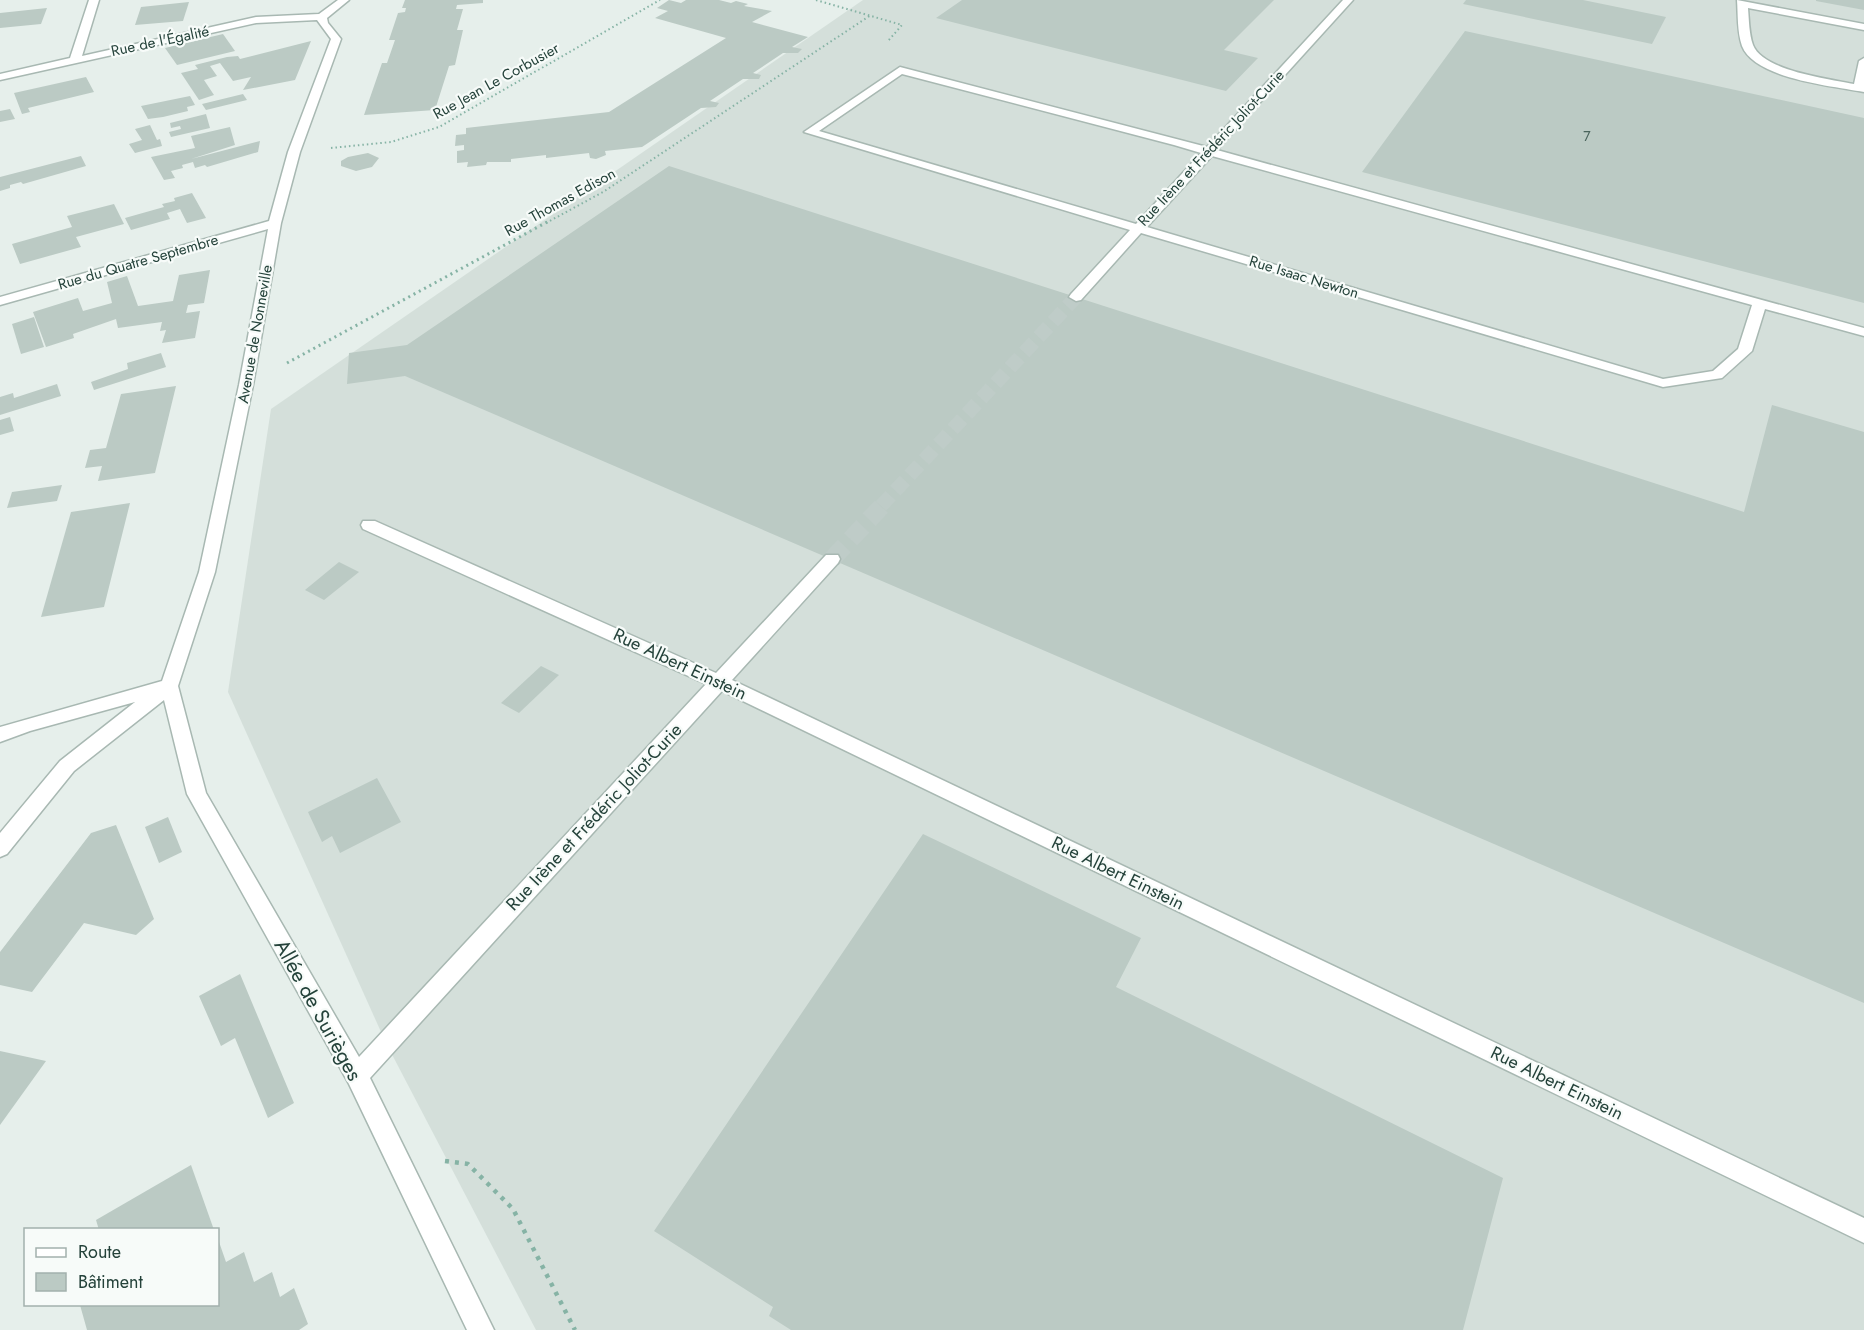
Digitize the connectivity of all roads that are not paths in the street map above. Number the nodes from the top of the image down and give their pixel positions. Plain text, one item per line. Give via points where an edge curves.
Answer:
1 (94, 0) edge
2 (344, 0) edge
3 (1348, 0) edge
4 (1742, 2) edge
5 (322, 17) junction
6 (1864, 27) edge
7 (75, 60) junction
8 (1864, 61) edge
9 (0, 77) edge
10 (1862, 88) edge
11 (1207, 151) junction
12 (275, 223) junction
13 (1138, 227) junction
14 (1076, 297) tunnel mouth
15 (0, 301) edge
16 (1760, 303) junction
17 (1864, 332) edge
18 (369, 525) dead end
19 (832, 559) tunnel mouth
20 (719, 682) junction
21 (169, 686) junction
22 (0, 735) edge
23 (0, 848) edge
24 (357, 1076) junction
25 (1864, 1230) edge
26 (481, 1330) edge

1 - 7 street
2 - 5 street
3 - 11 street, Rue Irène et Frédéric Joliot-Curie
4 - 6 street
4 - 10 street via 1749,48 1759,60 1792,74
5 - 7 street, Rue de l'Égalité via 256,20
5 - 12 street, Avenue de Nonneville via 322,24 336,39 294,152
7 - 9 street, Rue de l'Égalité
8 - 10 street
11 - 13 street, Rue Irène et Frédéric Joliot-Curie
11 - 13 street, Rue Isaac Newton via 900,70 810,132
11 - 16 street
12 - 15 street, Rue du Quatre Septembre
12 - 21 street, Avenue de Nonneville via 207,572
13 - 14 street, Rue Irène et Frédéric Joliot-Curie
13 - 16 street, Rue Isaac Newton via 1663,383 1717,375 1745,351
16 - 17 street
18 - 20 street, Rue Albert Einstein
19 - 20 street, Rue Irène et Frédéric Joliot-Curie
20 - 24 street, Rue Irène et Frédéric Joliot-Curie
20 - 25 street, Rue Albert Einstein
21 - 22 street
21 - 23 street via 67,766
21 - 24 street, Allée de Surièges via 197,794
24 - 26 street, Allée de Surièges

